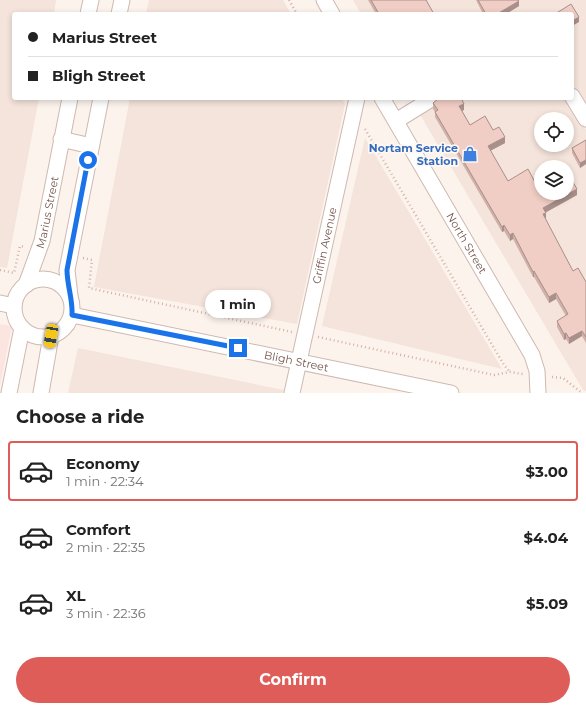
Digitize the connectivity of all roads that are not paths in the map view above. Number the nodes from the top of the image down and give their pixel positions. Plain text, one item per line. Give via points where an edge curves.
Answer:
1 (91, 0) edge
2 (324, 0) edge
3 (88, 12) edge
4 (331, 12) edge
5 (574, 99) edge
6 (70, 100) edge
7 (101, 100) edge
8 (383, 100) edge
9 (430, 100) edge
10 (355, 105) edge
11 (586, 119) edge
12 (396, 120) junction
13 (61, 139) junction
14 (91, 146) junction
15 (26, 285) junction
16 (70, 296) junction
17 (7, 305) edge
18 (72, 315) junction
19 (22, 328) junction
20 (51, 336) junction
21 (299, 361) junction
22 (9, 393) edge
23 (41, 393) edge
24 (292, 393) edge
25 (451, 393) edge
26 (538, 393) edge

1 - 3 street
2 - 4 street
5 - 11 street
6 - 13 street, Marius Street
7 - 14 street
8 - 12 street, North Street
9 - 12 street
10 - 21 street, Griffin Avenue
12 - 26 street, North Street via 532,355 538,371
13 - 14 street
13 - 15 street, Marius Street via 39,250
14 - 16 street via 67,270
15 - 16 street via 38,280 50,280 58,283
15 - 17 street
16 - 18 street
17 - 19 street
18 - 20 street via 64,328
18 - 21 street, Bligh Street
19 - 20 street via 36,336
19 - 22 street
20 - 23 street
21 - 24 street, Griffin Avenue
21 - 25 street, Bligh Street

